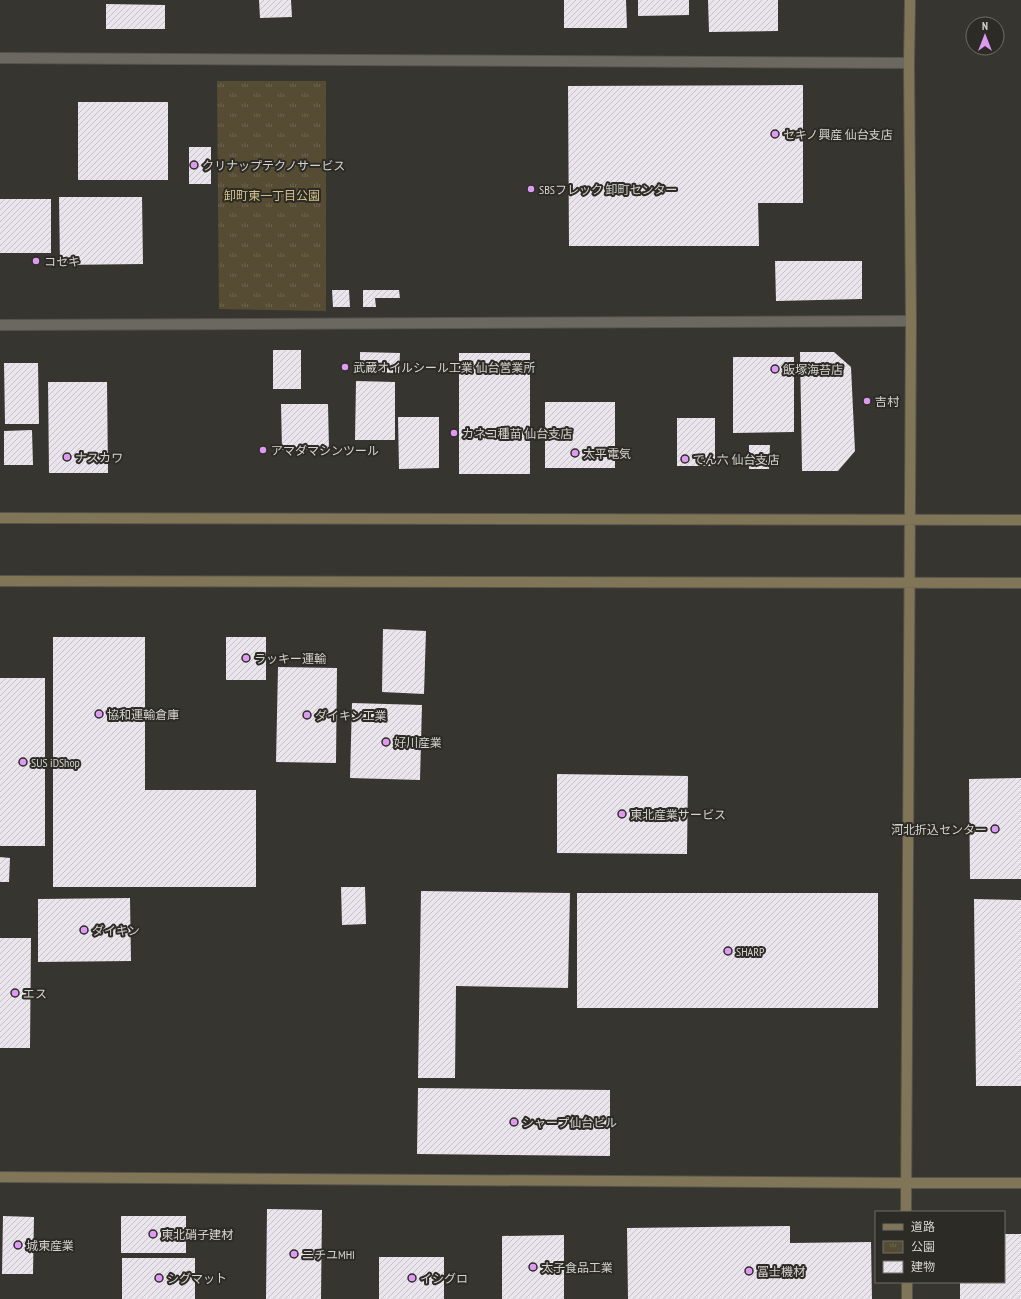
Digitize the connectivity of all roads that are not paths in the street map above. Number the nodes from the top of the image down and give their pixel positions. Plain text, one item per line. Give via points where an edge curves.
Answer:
1 (910, 0) edge
2 (0, 58) edge
3 (909, 64) junction
4 (911, 321) junction
5 (0, 325) edge
6 (0, 518) edge
7 (910, 520) junction
8 (1021, 520) edge
9 (0, 581) edge
10 (910, 583) junction
11 (1021, 583) edge
12 (0, 1177) edge
13 (906, 1183) junction
14 (1021, 1183) edge
15 (906, 1211) edge
16 (907, 1283) edge
17 (907, 1299) edge

1 - 3 street
2 - 3 street
3 - 4 street
4 - 5 street
4 - 7 street
6 - 7 street
7 - 8 street
7 - 10 street
9 - 10 street
10 - 11 street
10 - 13 street
12 - 13 street
13 - 14 street
13 - 15 street
16 - 17 street

